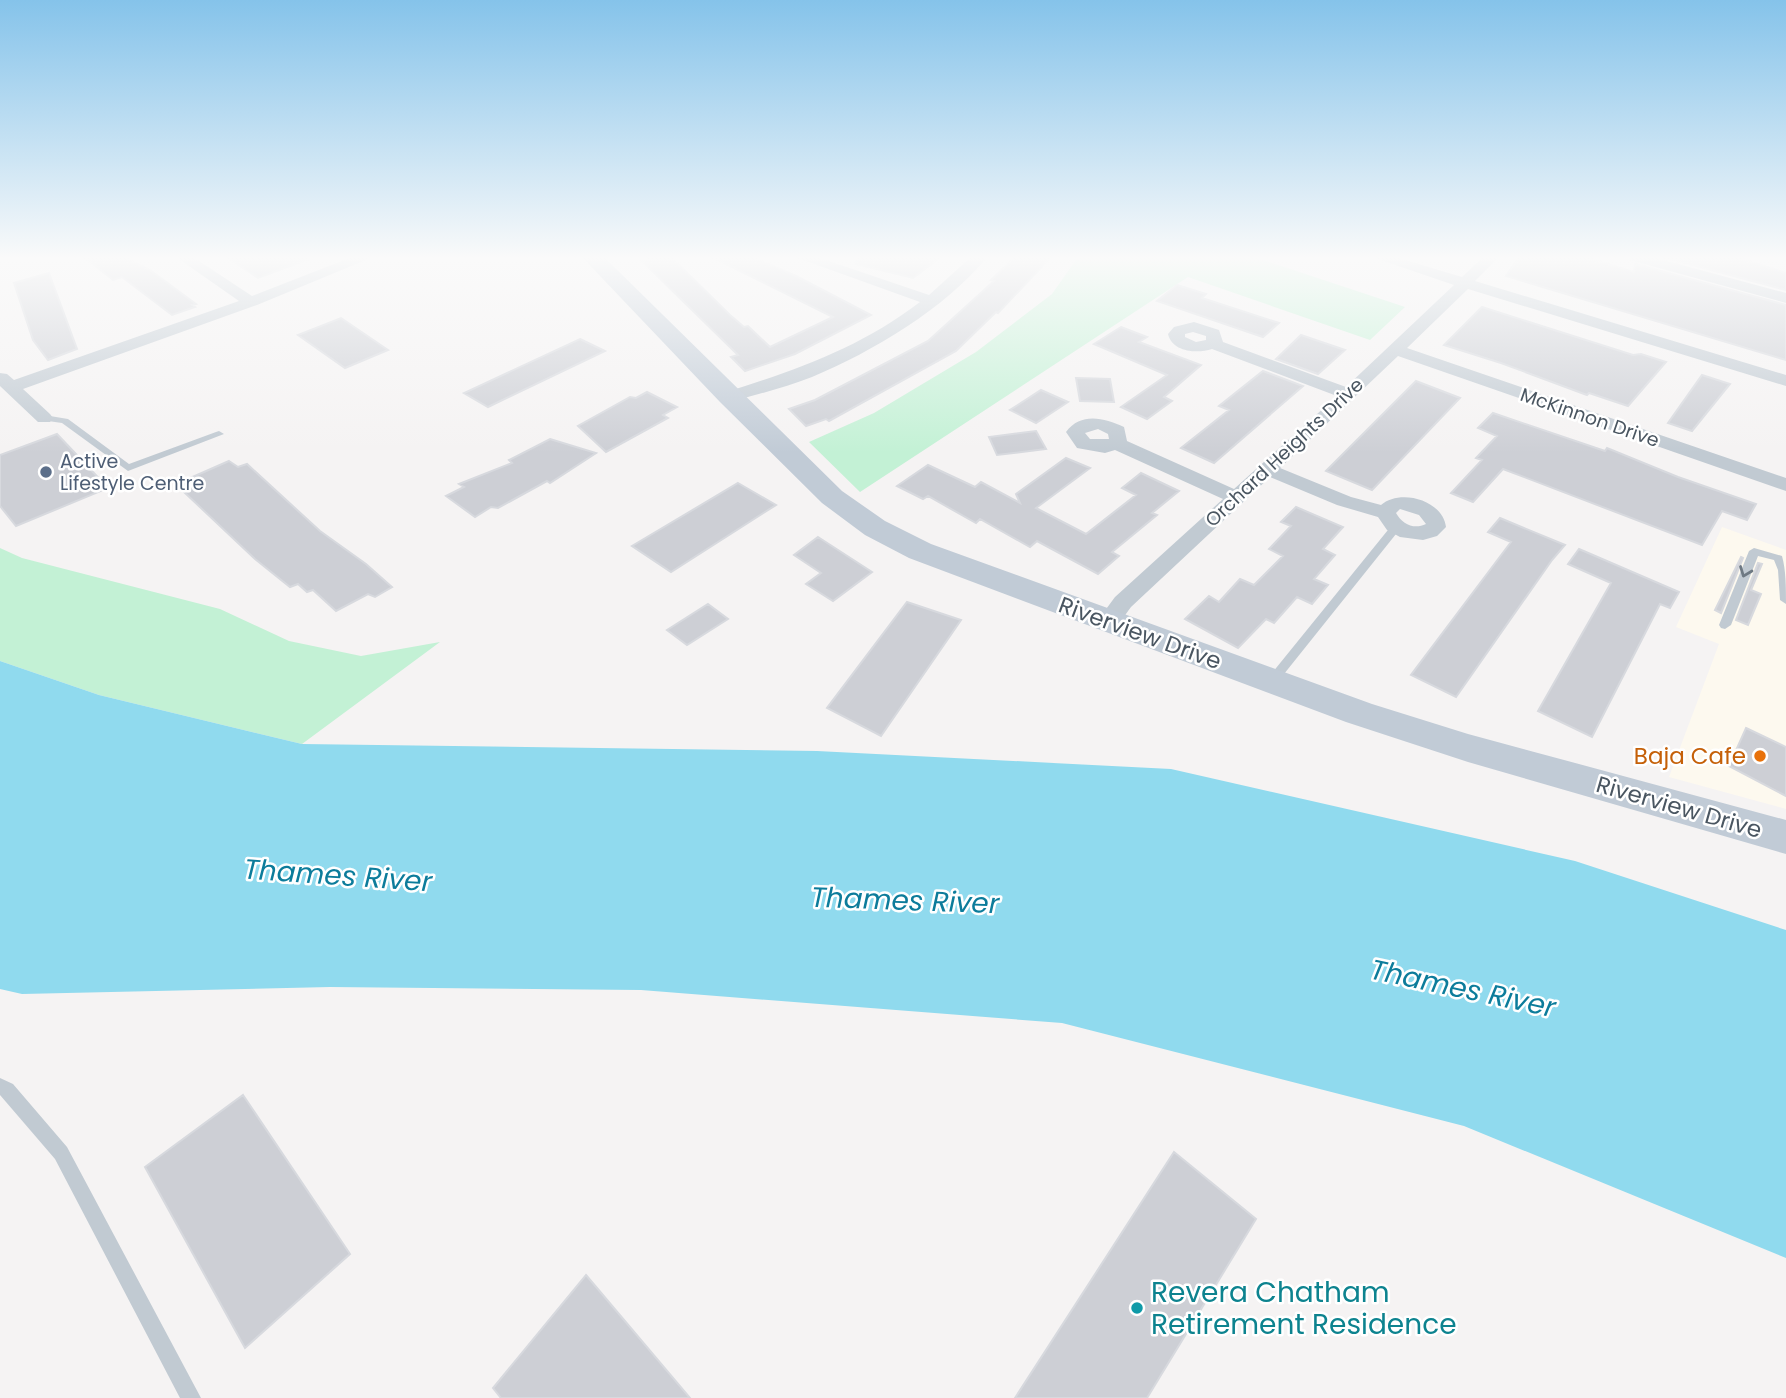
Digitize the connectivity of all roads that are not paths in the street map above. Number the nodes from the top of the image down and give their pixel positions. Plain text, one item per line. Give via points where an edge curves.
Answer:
1 (214, 322) edge
2 (656, 322) edge
3 (903, 322) edge
4 (1423, 322) edge
5 (1592, 322) edge
6 (1213, 344) dead end
7 (1394, 349) junction
8 (1786, 381) edge
9 (12, 387) edge
10 (1349, 394) junction
11 (729, 397) junction
12 (44, 418) joint
13 (219, 434) dead end
14 (1116, 443) dead end
15 (1267, 469) junction
16 (1786, 485) edge
17 (1235, 497) junction
18 (1391, 520) joint
19 (1785, 594) edge
20 (1109, 620) junction
21 (1725, 625) dead end
22 (1272, 681) junction
23 (1786, 837) edge
24 (0, 1086) edge
25 (191, 1398) edge

1 - 9 street via 190,335
2 - 11 street, Riverview Drive
3 - 11 street via 823,366
4 - 7 street, Orchard Heights Drive
5 - 8 street
6 - 10 street
7 - 10 street, Orchard Heights Drive
7 - 16 street, McKinnon Drive
9 - 12 street
10 - 15 street, Orchard Heights Drive
11 - 20 street, Riverview Drive via 832,497 874,528 937,558
12 - 13 lane via 65,422 128,468
14 - 17 street
15 - 17 street, Orchard Heights Drive
15 - 18 street
17 - 20 street, Orchard Heights Drive
18 - 22 lane
19 -> 21 lane via 1778,558 1754,551
20 - 22 street, Riverview Drive
22 - 23 street, Riverview Drive via 1468,748
24 - 25 lane via 61,1153

